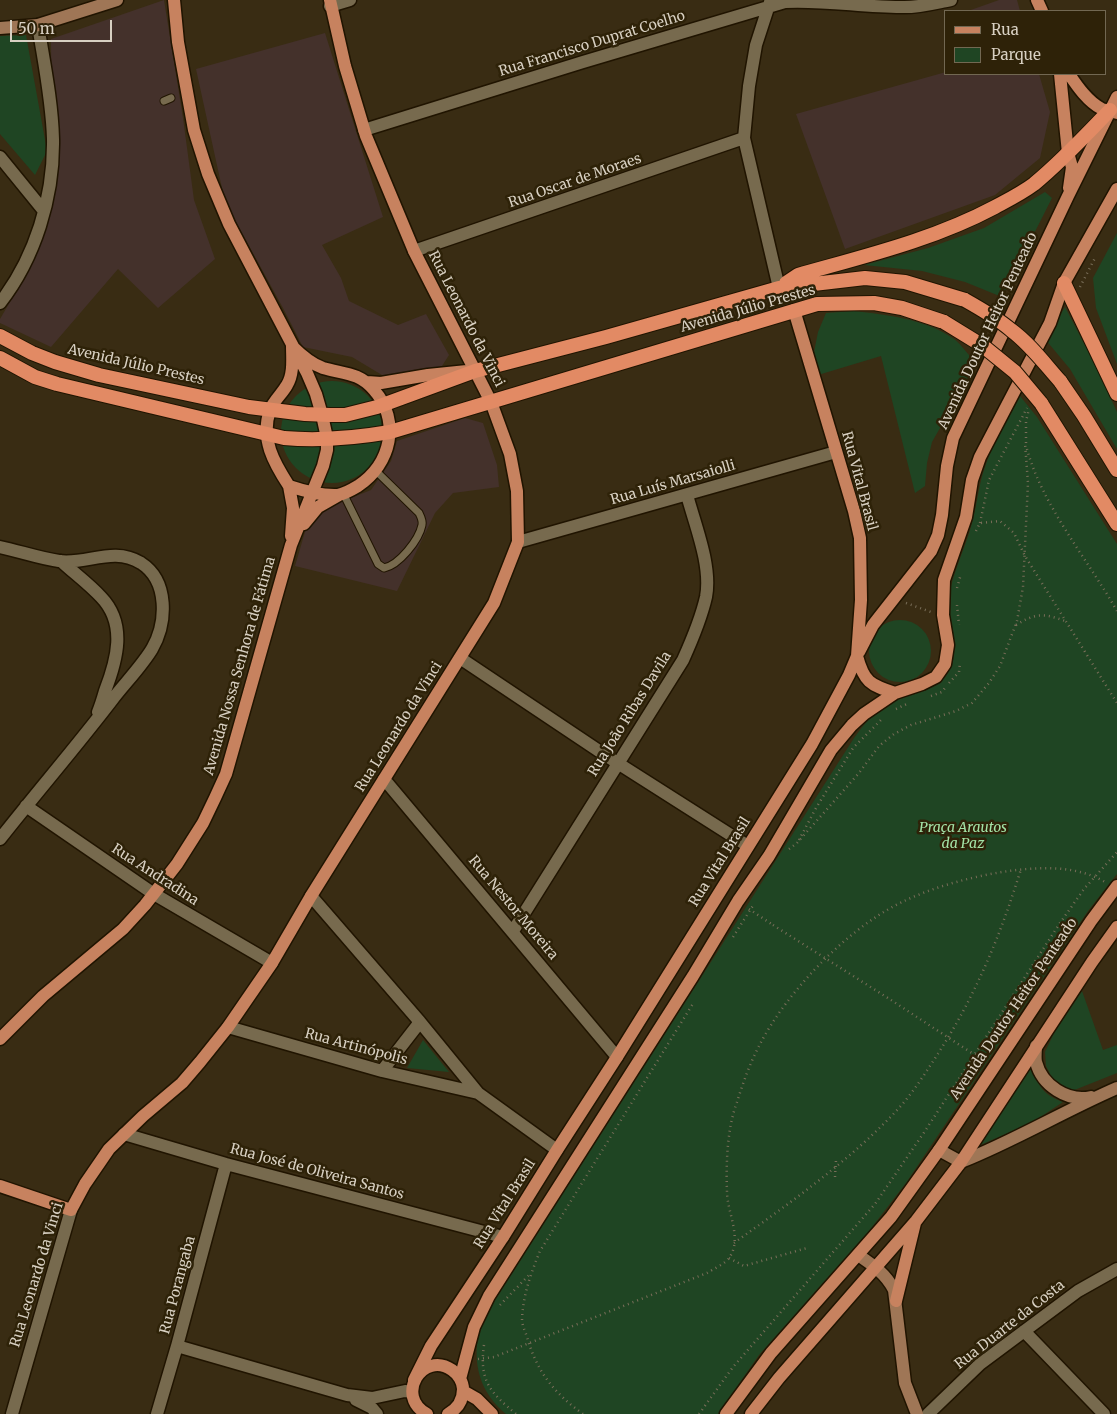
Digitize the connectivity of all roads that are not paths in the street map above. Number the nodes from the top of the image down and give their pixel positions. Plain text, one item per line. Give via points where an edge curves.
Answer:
1 (117, 0) edge
2 (174, 0) edge
3 (350, 0) edge
4 (951, 0) edge
5 (330, 3) edge
6 (769, 4) edge
7 (38, 25) junction
8 (0, 28) edge
9 (1060, 75) edge
10 (1070, 75) edge
11 (1117, 97) edge
12 (171, 98) dead end
13 (164, 101) dead end
14 (1114, 112) edge
15 (364, 130) junction
16 (744, 138) junction
17 (1068, 153) junction
18 (0, 157) edge
19 (1117, 188) edge
20 (1068, 196) junction
21 (44, 211) junction
22 (414, 251) junction
23 (1064, 283) junction
24 (779, 288) junction
25 (0, 303) edge
26 (794, 310) junction
27 (0, 336) edge
28 (292, 346) junction
29 (0, 358) edge
30 (475, 371) junction
31 (367, 382) junction
32 (1117, 394) edge
33 (491, 402) junction
34 (384, 404) junction
35 (271, 410) junction
36 (322, 415) junction
37 (390, 432) junction
38 (266, 433) junction
39 (328, 438) junction
40 (836, 452) junction
41 (1117, 470) edge
42 (376, 471) junction
43 (289, 486) junction
44 (312, 492) junction
45 (341, 494) junction
46 (687, 495) junction
47 (1117, 524) edge
48 (518, 542) junction
49 (291, 545) junction
50 (0, 547) edge
51 (61, 561) junction
52 (857, 656) junction
53 (460, 658) junction
54 (895, 693) junction
55 (90, 728) junction
56 (617, 763) junction
57 (384, 779) junction
58 (26, 806) junction
59 (0, 839) edge
60 (748, 846) junction
61 (1116, 887) edge
62 (154, 894) junction
63 (311, 896) junction
64 (1117, 927) edge
65 (513, 931) junction
66 (272, 963) junction
67 (420, 1022) junction
68 (228, 1027) junction
69 (0, 1039) edge
70 (1036, 1046) junction
71 (617, 1057) junction
72 (382, 1071) junction
73 (1117, 1088) edge
74 (478, 1093) junction
75 (1103, 1094) junction
76 (124, 1134) junction
77 (557, 1150) junction
78 (938, 1150) junction
79 (961, 1162) junction
80 (226, 1164) junction
81 (0, 1186) edge
82 (71, 1210) junction
83 (916, 1221) junction
84 (503, 1237) junction
85 (858, 1255) junction
86 (876, 1267) junction
87 (1117, 1269) edge
88 (896, 1301) junction
89 (1024, 1331) junction
90 (178, 1346) junction
91 (462, 1385) junction
92 (413, 1386) junction
93 (347, 1395) junction
94 (12, 1414) edge
95 (157, 1414) edge
96 (377, 1414) edge
97 (427, 1414) edge
98 (448, 1414) edge
99 (492, 1414) edge
100 (726, 1414) edge
101 (751, 1414) edge
102 (917, 1414) edge
103 (928, 1414) edge
104 (1104, 1414) edge

1 - 7 main road
2 - 28 main road, Avenida Nossa Senhora de Fátima via 178,42 198,147 225,216
3 - 5 street
4 - 6 street, Rua Francisco Duprat Coelho via 902,7 808,0
5 - 15 main road, Rua Leonardo da Vinci
6 - 15 street, Rua Francisco Duprat Coelho
6 - 16 street via 756,46
7 - 8 main road
7 - 21 street via 53,140 51,179
9 - 17 main road
10 - 14 main road via 1088,99 1102,109
11 - 14 main road, Avenida Doutor Heitor Penteado
12 - 13 lane
14 - 17 highway
14 - 20 main road, Avenida Doutor Heitor Penteado
15 - 22 main road, Rua Leonardo da Vinci
16 - 22 street, Rua Oscar de Moraes
16 - 24 street
17 - 20 main road via 1072,167
17 - 24 highway via 1033,184 967,222 798,275
18 - 21 street
19 - 23 main road
20 - 52 main road, Avenida Doutor Heitor Penteado via 953,438 942,515 931,551 873,625
21 - 25 street via 28,258
22 - 30 main road, Rua Leonardo da Vinci
23 - 32 highway
23 - 54 main road via 1050,323 980,457 972,480 966,517 944,580 946,664 936,677
24 - 30 highway, Avenida Júlio Prestes
24 - 41 highway, Avenida Júlio Prestes, bridge via 865,278 905,282 965,300 1012,330 1031,348 1060,381
26 - 33 highway, Avenida Júlio Prestes
26 - 40 main road, Rua Vital Brasil
26 - 47 highway, Avenida Júlio Prestes, bridge via 817,304 874,303 902,308 944,322 982,346 1015,372 1034,405
27 - 35 highway, Avenida Júlio Prestes via 32,353 99,375
28 - 31 main road via 323,368 341,371
28 - 35 main road via 288,384
28 - 36 main road, Avenida Nossa Senhora de Fátima via 307,373
29 - 38 highway via 56,384
30 - 31 main road
30 - 33 main road, Rua Leonardo da Vinci
30 - 34 highway, Avenida Júlio Prestes
31 - 34 main road
33 - 37 highway, Avenida Júlio Prestes
33 - 48 main road, Rua Leonardo da Vinci via 510,454 516,491
34 - 36 highway, Avenida Júlio Prestes via 345,415
34 - 37 main road
35 - 36 highway, Avenida Júlio Prestes
35 - 38 main road
36 - 39 main road, Avenida Nossa Senhora de Fátima
37 - 39 highway, Avenida Júlio Prestes
37 - 42 main road via 388,449
38 - 39 highway, Avenida Júlio Prestes via 284,438
38 - 43 main road via 269,450
39 - 44 main road, Avenida Nossa Senhora de Fátima via 323,466
40 - 46 street, Rua Luís Marsaiolli
40 - 52 main road, Rua Vital Brasil via 860,538 861,600
42 - 45 main road, Avenida Nossa Senhora de Fátima via 369,479
42 - 45 lane via 419,513 422,520 410,549 391,566 384,568 378,564
43 - 44 main road
43 - 49 main road via 293,508
44 - 45 main road
44 - 49 main road, Avenida Nossa Senhora de Fátima
45 - 49 main road, Avenida Nossa Senhora de Fátima via 318,507
46 - 48 street, Rua Luís Marsaiolli
46 - 56 street, Rua João Ribas Davila via 706,567 706,596 683,660
48 - 53 main road, Rua Leonardo da Vinci via 494,604
49 - 62 main road, Avenida Nossa Senhora de Fátima via 226,774 203,824
50 - 51 street
51 - 55 street via 102,597 118,634 118,648 110,678
51 - 55 street via 110,555 139,562 157,581 164,607 152,648
52 - 54 main road via 866,678 879,688
52 - 60 main road, Rua Vital Brasil via 812,744
53 - 56 street
53 - 57 main road, Rua Leonardo da Vinci
54 - 91 main road via 864,714 831,750 769,856 489,1296 474,1327
55 - 58 street
56 - 60 street
56 - 65 street, Rua João Ribas Davila
57 - 63 main road, Rua Leonardo da Vinci
57 - 65 street, Rua Nestor Moreira
58 - 59 street
58 - 62 street, Rua Andradina
60 - 71 main road, Rua Vital Brasil
61 - 78 main road, Avenida Doutor Heitor Penteado
62 - 66 street, Rua Andradina
62 - 69 main road, Avenida Nossa Senhora de Fátima via 123,929 42,996
63 - 66 main road, Rua Leonardo da Vinci
63 - 67 street
64 - 70 main road
65 - 71 street, Rua Nestor Moreira
66 - 68 main road, Rua Leonardo da Vinci
67 - 72 street
67 - 74 street
68 - 72 street, Rua Artinópolis
68 - 76 main road, Rua Leonardo da Vinci via 182,1083
70 - 75 main road via 1036,1062 1048,1085 1081,1099
70 - 79 main road
71 - 77 main road, Rua Vital Brasil
72 - 74 street, Rua Artinópolis
73 - 75 main road
74 - 77 street
75 - 79 main road
76 - 80 street, Rua José de Oliveira Santos
76 - 82 main road, Rua Leonardo da Vinci via 103,1156
77 - 84 main road, Rua Vital Brasil
78 - 79 main road
78 - 85 main road, Avenida Doutor Heitor Penteado via 891,1217
79 - 83 main road
80 - 84 street, Rua José de Oliveira Santos
80 - 90 street, Rua Porangaba
81 - 82 main road
82 - 94 street, Rua Leonardo da Vinci
83 - 86 main road
83 - 88 main road
84 - 92 main road, Rua Vital Brasil via 431,1346
85 - 86 main road
85 - 100 main road, Avenida Doutor Heitor Penteado via 771,1353
86 - 88 main road via 889,1280
86 - 101 main road
87 - 89 street, Rua Duarte da Costa via 1078,1291
88 - 102 main road via 905,1383
89 - 103 street, Rua Duarte da Costa via 980,1364
89 - 104 street
90 - 93 street
90 - 95 street, Rua Porangaba
91 - 92 main road via 455,1372 441,1365 425,1368
91 - 98 main road via 459,1404
91 - 99 main road
92 - 93 street via 405,1391 372,1398
92 - 97 main road via 417,1406
93 - 96 street

